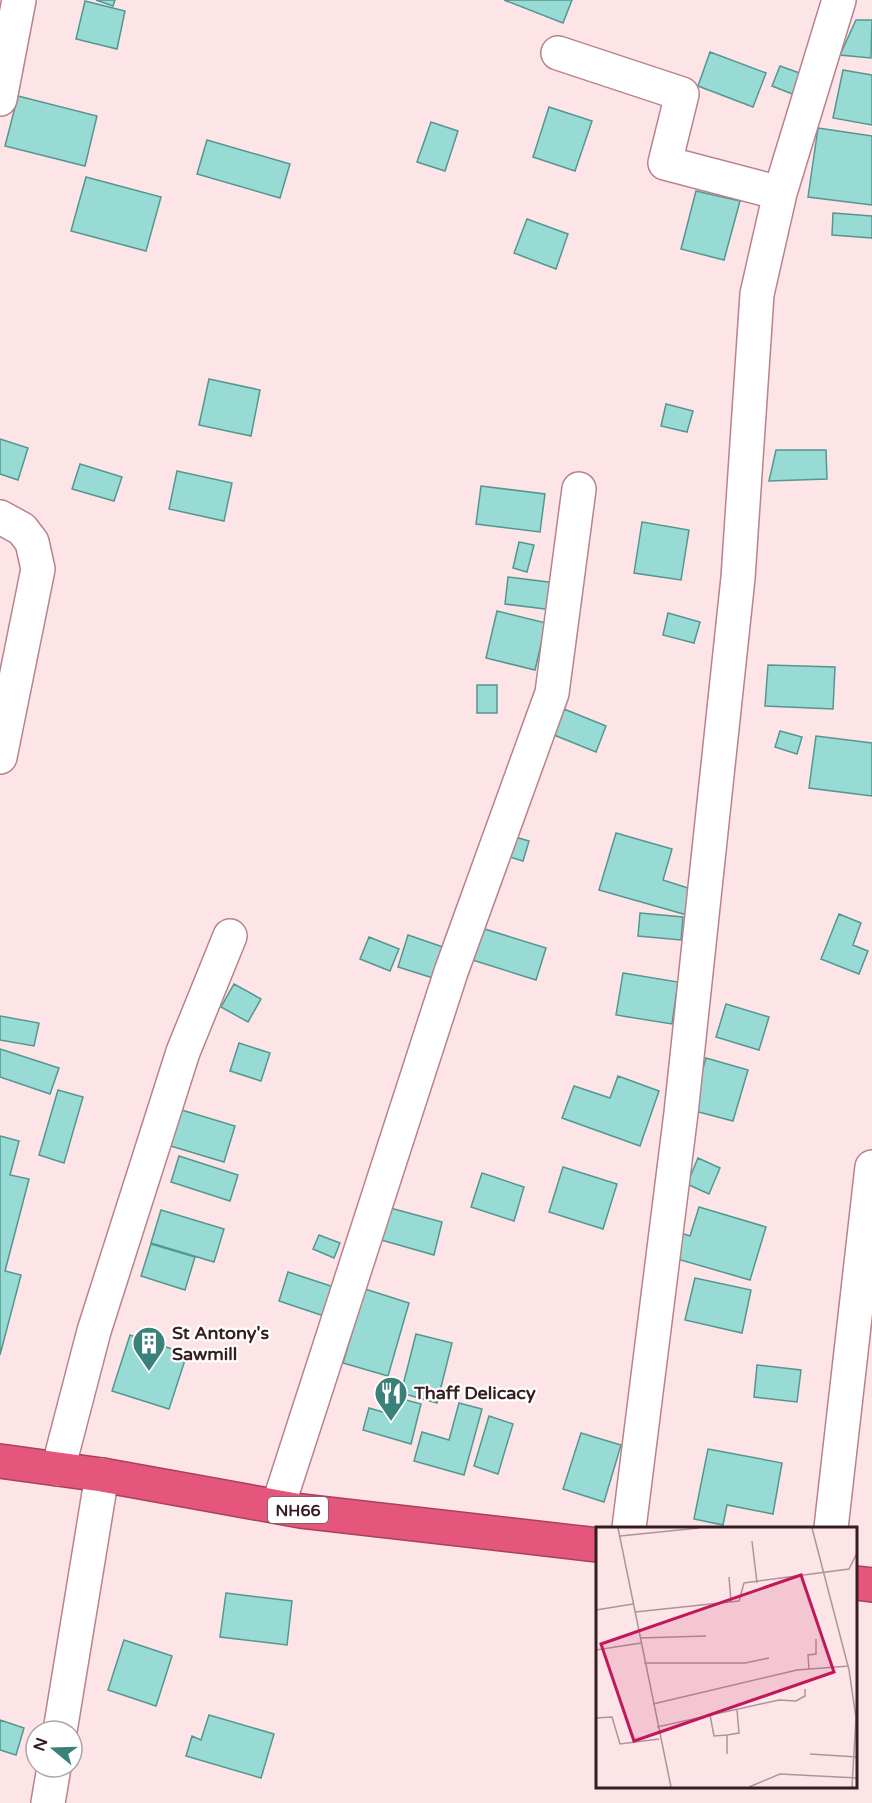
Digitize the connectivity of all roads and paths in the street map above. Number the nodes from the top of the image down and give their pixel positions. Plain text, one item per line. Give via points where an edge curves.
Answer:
1 (19, 0) edge
2 (839, 0) edge
3 (558, 53) dead end
4 (0, 99) edge
5 (780, 193) junction
6 (579, 489) dead end
7 (0, 518) edge
8 (12, 631) edge
9 (0, 757) edge
10 (230, 936) dead end
11 (872, 1167) edge
12 (0, 1461) edge
13 (57, 1469) junction
14 (102, 1475) junction
15 (278, 1506) junction
16 (629, 1527) edge
17 (831, 1527) edge
18 (596, 1545) edge
19 (857, 1583) edge
20 (872, 1586) edge
21 (62, 1719) edge
22 (52, 1779) edge
23 (48, 1803) edge

1 - 4 street
2 - 5 street
3 - 5 street via 682,94 665,163
5 - 16 street via 757,294 736,590 681,1113
6 - 15 street via 552,693 451,972
7 - 8 street via 22,529 32,542 38,569
8 - 9 street
10 - 13 street via 179,1063 94,1331
11 - 17 street
12 - 13 highway, NH66
13 - 14 highway, NH66
14 - 15 highway, NH66
14 - 21 street
15 - 18 highway, NH66
19 - 20 highway
22 - 23 street

